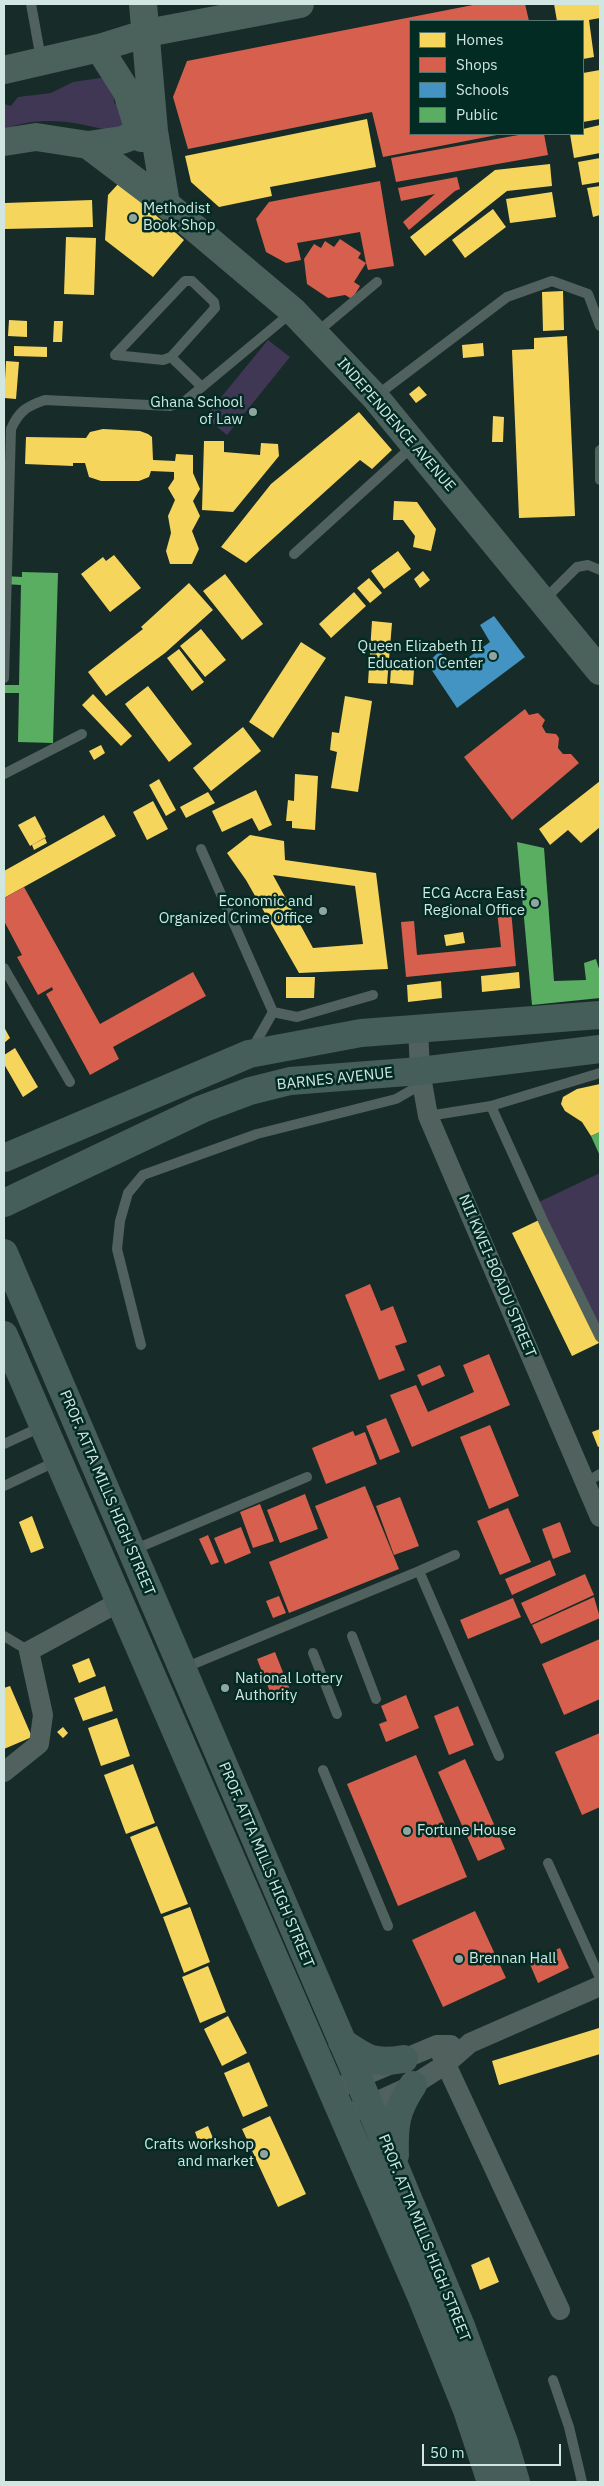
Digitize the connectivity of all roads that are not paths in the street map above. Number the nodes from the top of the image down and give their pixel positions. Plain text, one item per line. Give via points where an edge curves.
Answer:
1 (31, 4) edge
2 (143, 4) edge
3 (300, 4) edge
4 (147, 34) junction
5 (98, 48) junction
6 (42, 62) junction
7 (4, 70) edge
8 (140, 133) junction
9 (4, 142) edge
10 (88, 145) junction
11 (157, 197) junction
12 (377, 282) dead end
13 (293, 311) junction
14 (600, 326) edge
15 (315, 334) junction
16 (171, 356) junction
17 (202, 387) junction
18 (375, 397) junction
19 (415, 445) junction
20 (600, 450) edge
21 (600, 480) edge
22 (294, 554) dead end
23 (600, 570) edge
24 (543, 600) junction
25 (600, 671) edge
26 (4, 678) edge
27 (82, 734) dead end
28 (4, 774) edge
29 (201, 849) dead end
30 (4, 968) edge
31 (373, 995) dead end
32 (273, 1012) junction
33 (600, 1015) edge
34 (418, 1027) junction
35 (600, 1049) edge
36 (249, 1054) junction
37 (600, 1072) edge
38 (421, 1078) junction
39 (70, 1082) dead end
40 (491, 1106) junction
41 (428, 1116) junction
42 (4, 1158) edge
43 (4, 1203) edge
44 (4, 1253) edge
45 (4, 1334) edge
46 (600, 1337) edge
47 (141, 1345) dead end
48 (44, 1426) junction
49 (4, 1444) edge
50 (59, 1460) junction
51 (307, 1477) dead end
52 (593, 1478) edge
53 (4, 1486) edge
54 (600, 1517) edge
55 (131, 1551) junction
56 (455, 1555) dead end
57 (419, 1570) junction
58 (121, 1601) junction
59 (4, 1636) edge
60 (352, 1636) dead end
61 (29, 1650) junction
62 (313, 1653) dead end
63 (181, 1670) junction
64 (376, 1699) dead end
65 (337, 1714) dead end
66 (500, 1756) dead end
67 (323, 1770) dead end
68 (4, 1772) edge
69 (548, 1863) dead end
70 (388, 1926) dead end
71 (600, 1978) edge
72 (600, 1986) edge
73 (342, 2042) junction
74 (470, 2043) junction
75 (437, 2046) junction
76 (404, 2059) junction
77 (446, 2064) junction
78 (358, 2078) junction
79 (413, 2085) junction
80 (331, 2092) junction
81 (369, 2104) junction
82 (342, 2117) junction
83 (395, 2167) junction
84 (560, 2310) dead end
85 (553, 2380) dead end
86 (491, 2482) edge
87 (516, 2482) edge
88 (582, 2482) edge

1 - 6 lane
2 - 4 main road
3 - 4 main road
4 - 5 main road
4 - 11 main road
5 - 6 main road
5 - 8 main road via 128,92
6 - 7 main road
8 - 10 main road via 122,140
8 - 11 main road
9 - 10 main road via 36,136
10 - 11 main road, INDEPENDENCE AVENUE
11 - 13 main road, INDEPENDENCE AVENUE
12 - 15 lane
13 - 15 main road, INDEPENDENCE AVENUE
13 - 17 lane
14 - 18 lane via 588,294 552,281 507,297
15 - 18 main road, INDEPENDENCE AVENUE
16 - 16 lane via 215,308 214,302 192,281 185,281 115,355 163,360
16 - 17 lane
17 - 26 lane via 185,401 170,406 45,400 18,414 11,429
18 - 19 main road, INDEPENDENCE AVENUE
19 - 22 lane
19 - 24 main road, INDEPENDENCE AVENUE
20 - 21 lane
23 - 24 lane via 588,565 577,567
24 - 25 main road, INDEPENDENCE AVENUE
27 - 28 lane
29 - 32 lane
30 - 39 lane
31 - 32 lane via 298,1017
32 - 36 lane
33 - 34 main road
34 - 36 main road via 360,1033
34 - 38 street, NII KWEI-BOADU STREET
35 - 38 main road, BARNES AVENUE
36 - 42 main road
37 - 40 lane
38 - 41 street, NII KWEI-BOADU STREET
38 - 43 main road, BARNES AVENUE via 290,1081 250,1091 202,1109
38 - 47 lane via 396,1099 257,1134 143,1175 128,1193 117,1248
40 - 41 lane
40 - 46 lane
41 - 52 street, NII KWEI-BOADU STREET
44 - 55 main road, PROF. ATTA MILLS HIGH STREET
45 - 48 main road, PROF. ATTA MILLS HIGH STREET
48 - 49 lane
48 - 50 main road, PROF. ATTA MILLS HIGH STREET
50 - 53 lane
50 - 58 main road, PROF. ATTA MILLS HIGH STREET
51 - 55 lane
52 - 54 street, NII KWEI-BOADU STREET
55 - 63 main road, PROF. ATTA MILLS HIGH STREET
56 - 57 lane
57 - 63 lane
57 - 66 lane
58 - 61 street
58 - 80 main road, PROF. ATTA MILLS HIGH STREET
59 - 61 lane
60 - 64 lane
61 - 68 street via 43,1715 39,1744
62 - 65 lane
63 - 73 main road, PROF. ATTA MILLS HIGH STREET
67 - 70 lane
69 - 71 lane
72 - 74 street
73 - 76 main road via 372,2060
73 - 78 main road, PROF. ATTA MILLS HIGH STREET
74 - 75 street
74 - 77 street
75 - 76 street
75 - 77 street
76 - 78 street
77 - 79 street
77 - 84 street
78 - 80 street
78 - 81 main road, PROF. ATTA MILLS HIGH STREET
79 - 81 street
79 - 83 main road via 397,2114
80 - 82 main road, PROF. ATTA MILLS HIGH STREET
81 - 82 street
81 - 83 main road, PROF. ATTA MILLS HIGH STREET
82 - 86 main road, PROF. ATTA MILLS HIGH STREET via 467,2410
83 - 87 main road, PROF. ATTA MILLS HIGH STREET via 464,2335
85 - 88 lane

